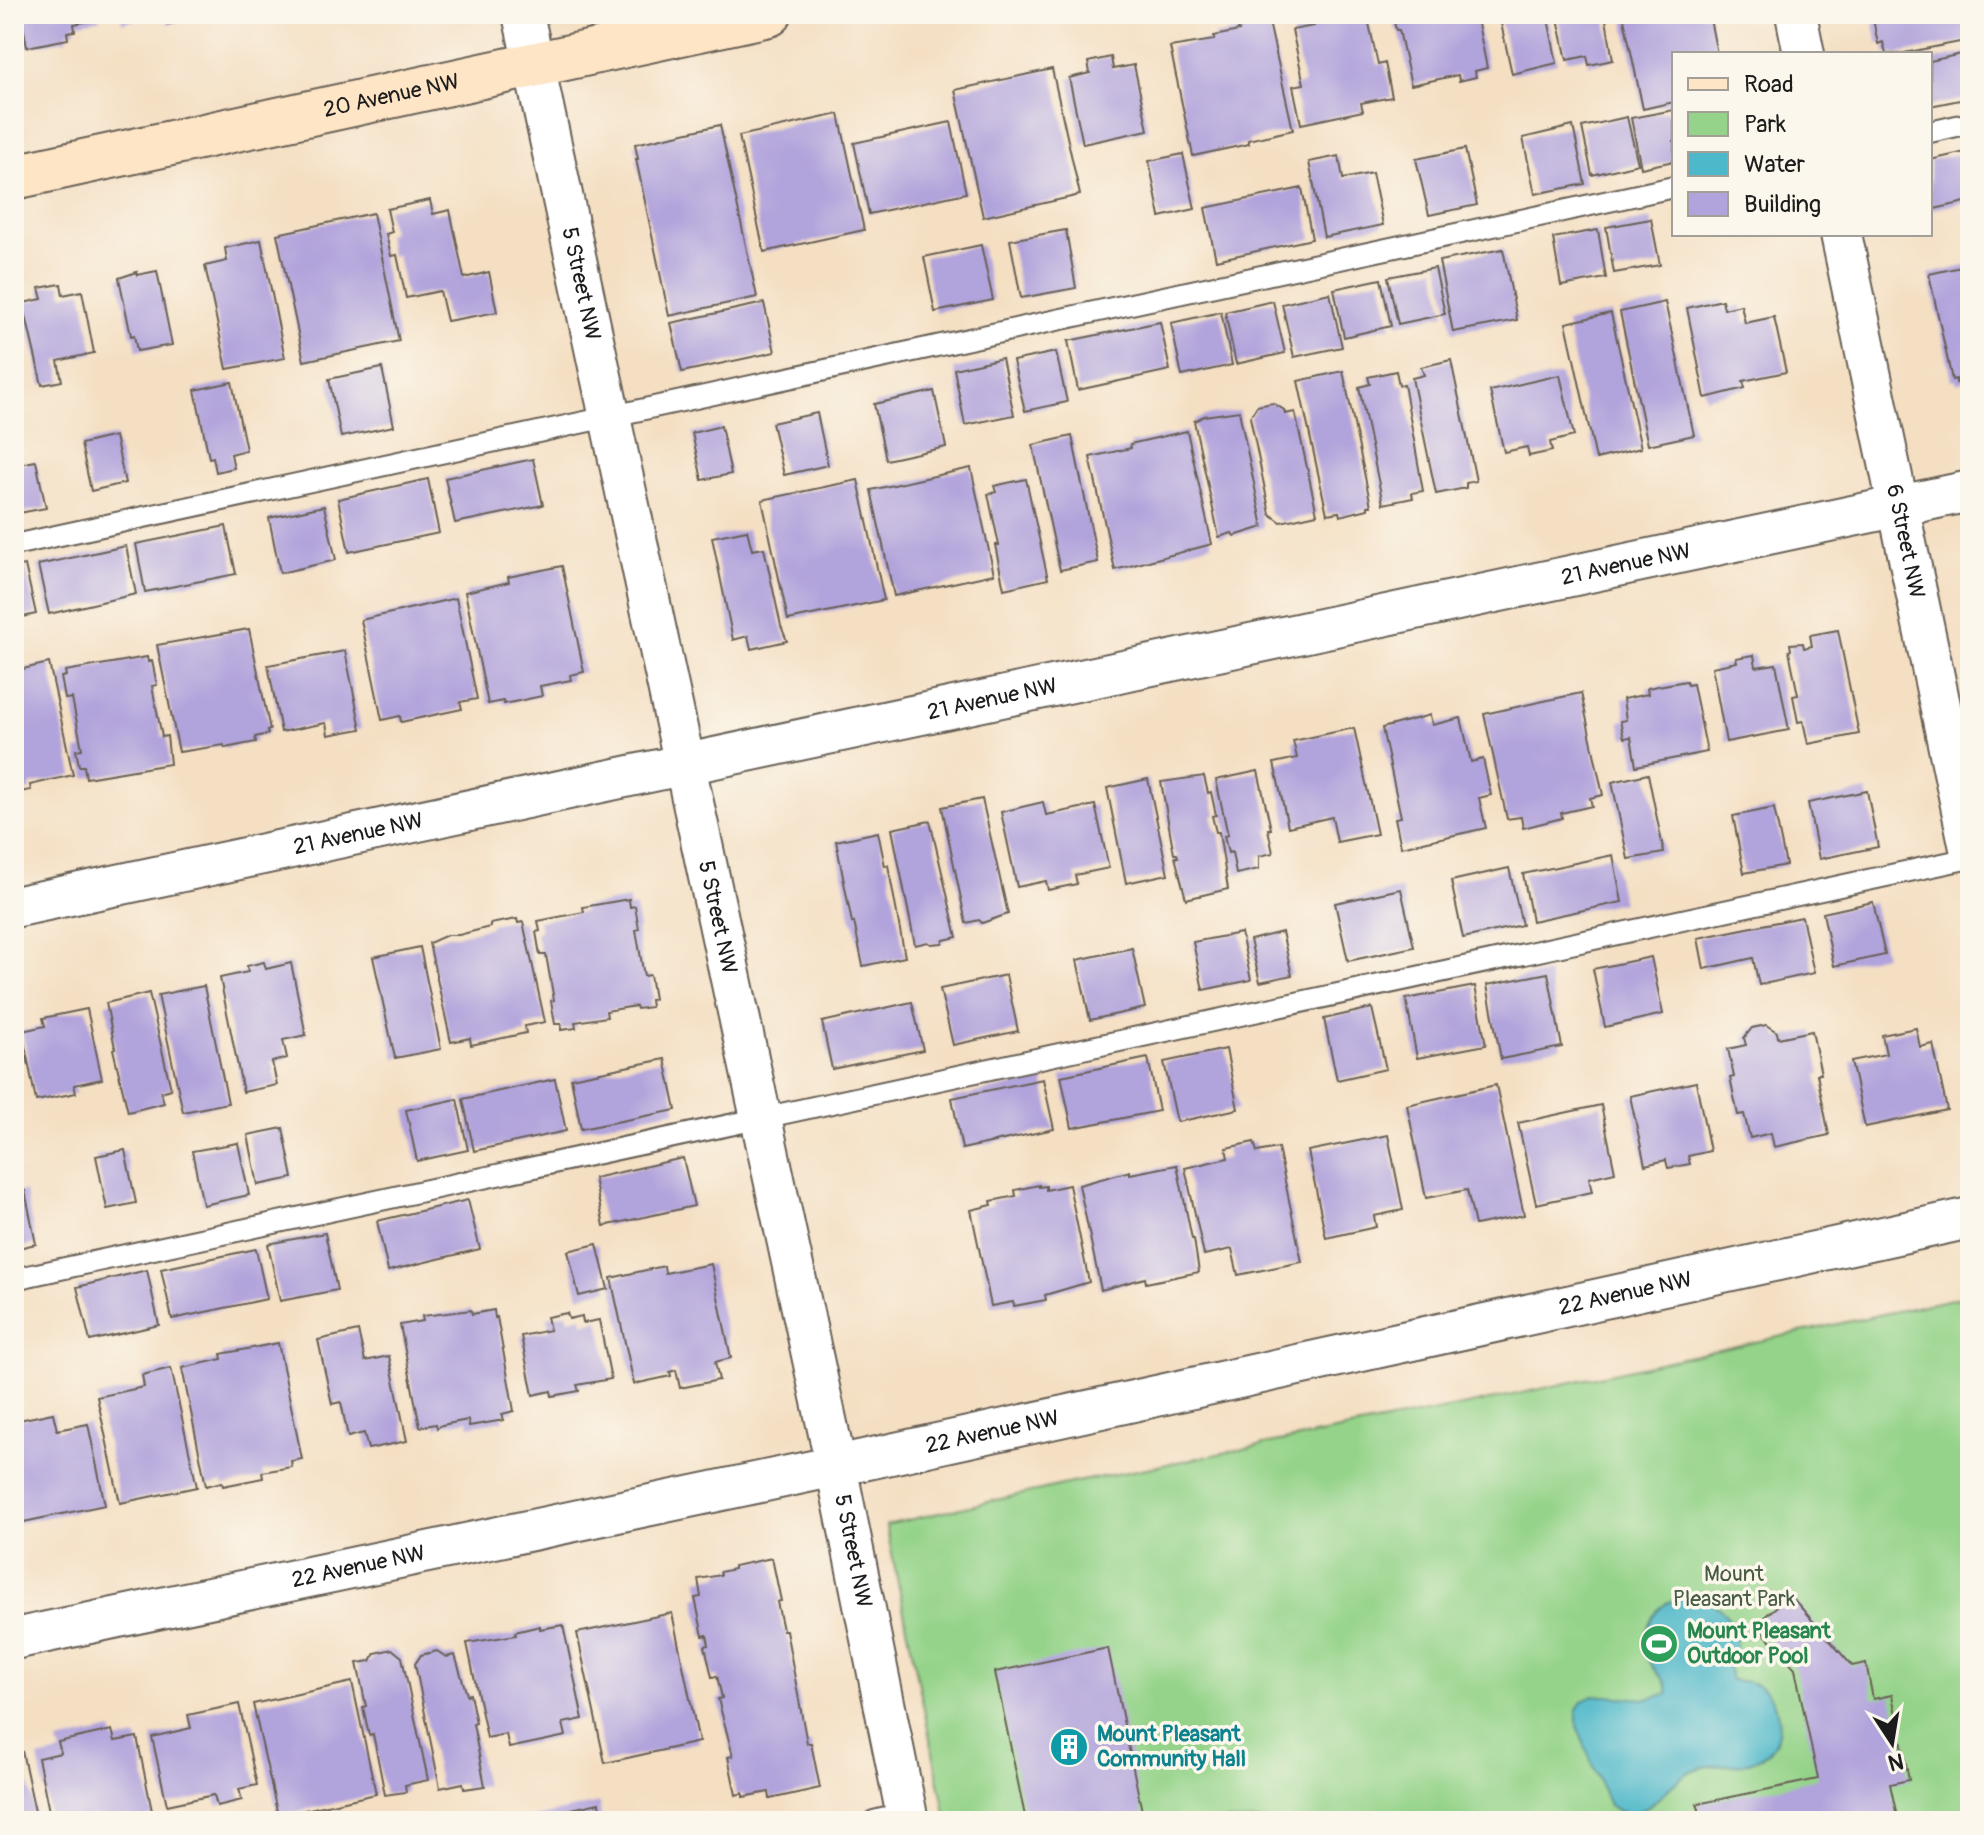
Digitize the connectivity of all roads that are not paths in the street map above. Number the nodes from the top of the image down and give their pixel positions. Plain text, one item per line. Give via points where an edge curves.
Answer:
1 (523, 14) edge
2 (769, 14) edge
3 (1796, 14) edge
4 (1804, 52) edge
5 (533, 64) junction
6 (1970, 123) edge
7 (1932, 132) edge
8 (14, 177) edge
9 (1672, 187) edge
10 (1841, 236) edge
11 (608, 418) junction
12 (1970, 491) edge
13 (1896, 507) junction
14 (14, 545) edge
15 (684, 764) junction
16 (1970, 848) edge
17 (1970, 858) edge
18 (14, 907) edge
19 (760, 1120) junction
20 (1970, 1218) edge
21 (14, 1279) edge
22 (836, 1466) junction
23 (14, 1639) edge
24 (896, 1818) edge

1 - 5 street, 5 Street NW
2 - 5 street, 20 Avenue NW
3 - 4 street
5 - 8 street, 20 Avenue NW
5 - 11 street, 5 Street NW
6 - 7 lane
9 - 11 lane
10 - 13 street, 6 Street NW
11 - 14 lane
11 - 15 street, 5 Street NW
12 - 13 street, 21 Avenue NW
13 - 15 street, 21 Avenue NW
13 - 16 street, 6 Street NW
15 - 18 street, 21 Avenue NW
15 - 19 street, 5 Street NW
17 - 19 lane
19 - 21 lane
19 - 22 street, 5 Street NW
20 - 22 street, 22 Avenue NW
22 - 23 street, 22 Avenue NW
22 - 24 street, 5 Street NW

